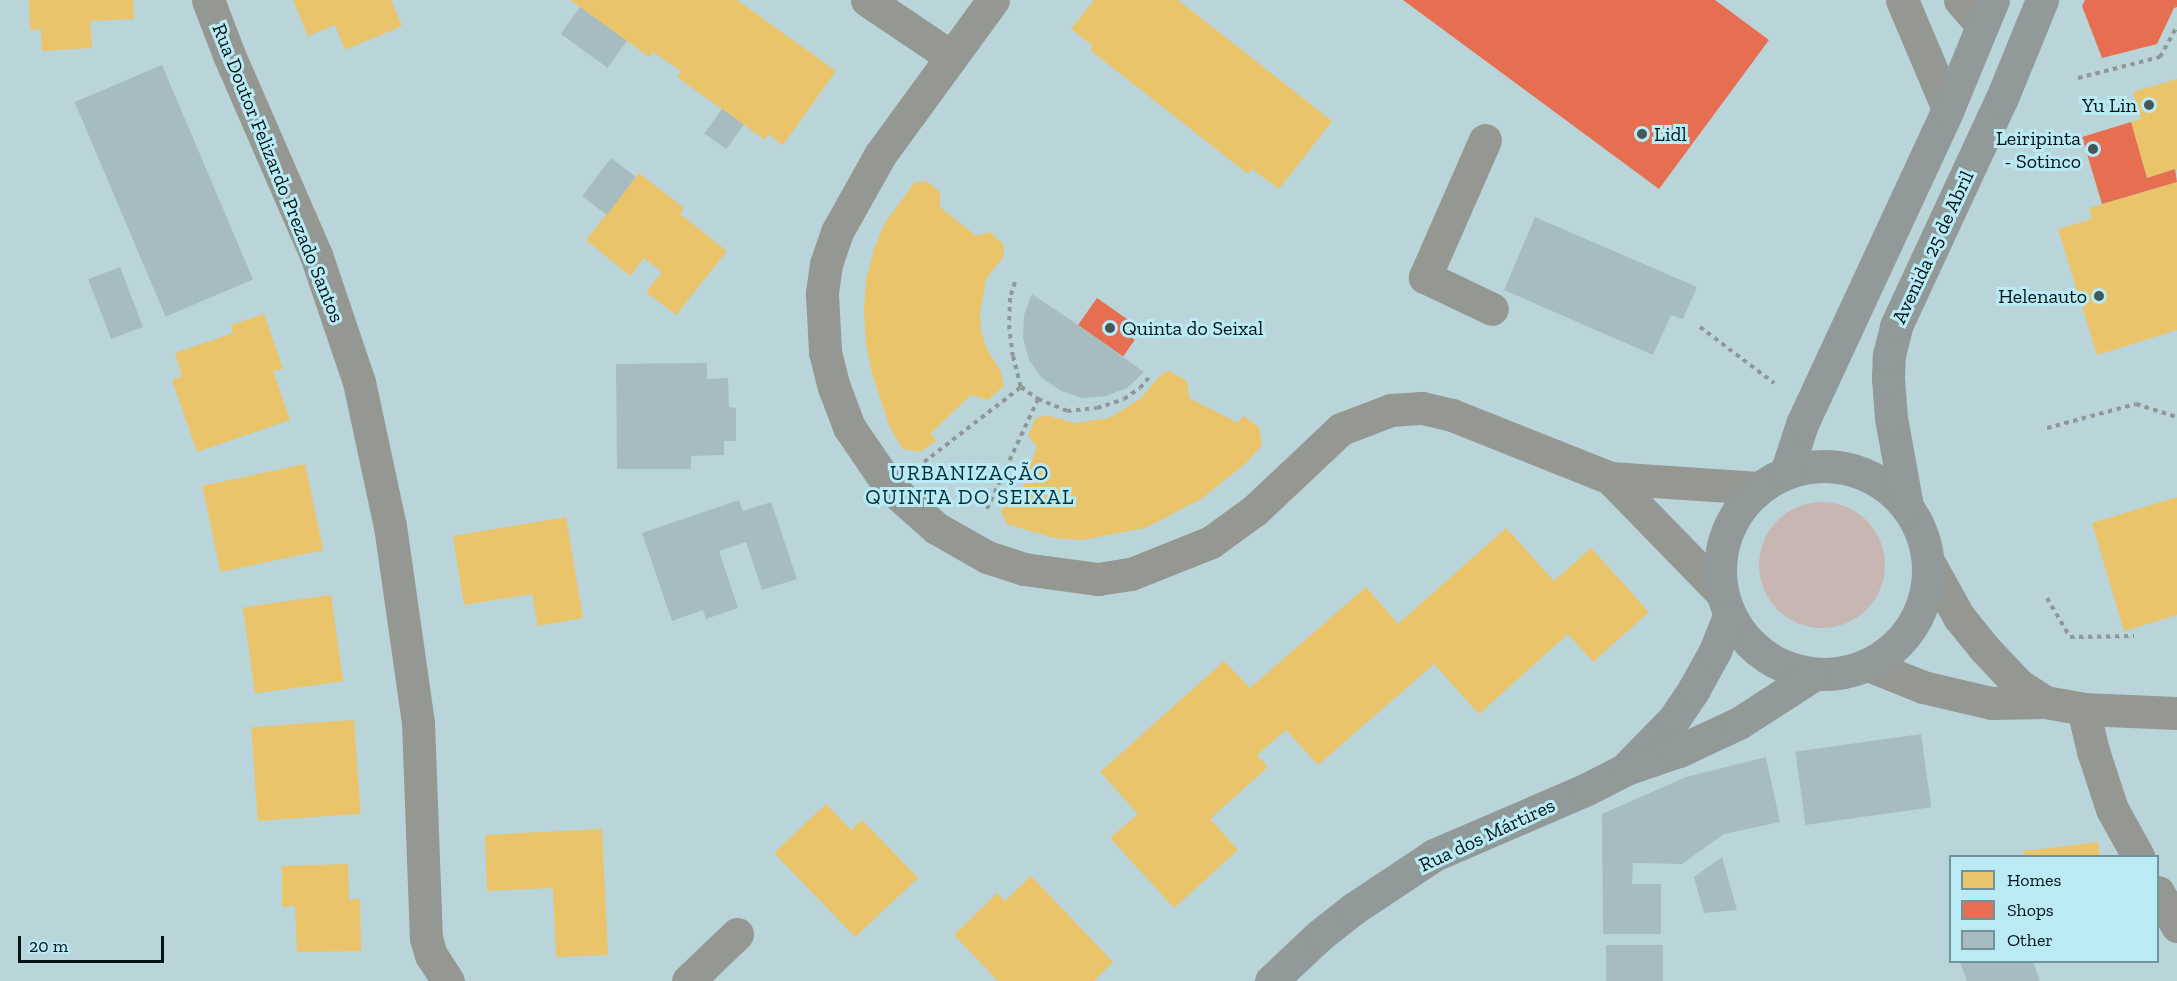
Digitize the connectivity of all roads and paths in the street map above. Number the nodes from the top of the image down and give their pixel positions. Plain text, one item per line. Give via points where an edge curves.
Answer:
1 (208, 0) edge
2 (867, 0) edge
3 (993, 0) edge
4 (1902, 0) edge
5 (1960, 0) edge
6 (2042, 0) edge
7 (1987, 12) edge
8 (2177, 26) edge
9 (950, 56) junction
10 (2078, 78) dead end
11 (2002, 98) junction
12 (1948, 109) junction
13 (1485, 140) dead end
14 (1015, 282) dead end
15 (1492, 309) dead end
16 (1700, 327) dead end
17 (1151, 375) dead end
18 (1778, 375) dead end
19 (1021, 387) junction
20 (1038, 399) junction
21 (2177, 417) edge
22 (2047, 428) dead end
23 (921, 464) dead end
24 (1610, 478) junction
25 (1772, 480) junction
26 (1907, 506) junction
27 (986, 511) dead end
28 (1929, 563) junction
29 (2047, 598) dead end
30 (1725, 604) junction
31 (2134, 636) dead end
32 (1868, 665) junction
33 (1815, 674) junction
34 (2046, 702) junction
35 (2083, 709) junction
36 (2177, 713) edge
37 (1626, 769) junction
38 (2137, 855) edge
39 (2159, 895) edge
40 (2177, 926) edge
41 (737, 934) dead end
42 (448, 981) edge
43 (688, 981) edge
44 (1271, 981) edge

1 - 42 street, Rua Doutor Felizardo Prezado Santos via 316,255 359,382 390,526 418,722 426,938 431,955
2 - 9 street
3 - 9 street
4 - 12 street
5 - 7 street
6 - 11 main road, Avenida 25 de Abril
7 - 11 main road
7 - 12 main road
8 - 10 path via 2160,57
9 - 24 street via 880,155 837,232 826,264 822,294 825,352 849,427 890,487 936,528 987,557 1024,569 1098,579 1131,574 1211,542 1255,510 1341,429 1391,410 1422,408 1452,416
11 - 26 main road, Avenida 25 de Abril via 1896,326 1889,355 1891,418
12 - 25 main road via 1807,414
13 - 15 street via 1425,277
14 - 19 path via 1009,325
16 - 18 path via 1774,384
17 - 20 path via 1124,399 1097,408 1067,411
19 - 20 path
19 - 23 path
20 - 27 path
21 - 22 path via 2136,404
24 - 25 street
24 - 30 street
25 - 26 main road via 1812,466 1839,466 1888,487
25 - 30 main road via 1742,504 1729,524 1719,569
26 - 28 main road via 1926,542
28 - 32 main road via 1926,595 1914,624 1894,648
28 - 34 street via 1959,616 1984,648 2019,686
29 - 31 path via 2070,636
30 - 33 main road via 1750,645 1780,665
30 - 37 main road, Rua dos Mártires via 1715,651 1674,719
32 - 33 main road via 1842,673
32 - 34 street via 1923,687 1991,704
33 - 37 main road, Rua dos Mártires via 1739,723 1679,751
34 - 35 street
35 - 36 street
35 - 38 street via 2112,808
37 - 44 main road, Rua dos Mártires via 1434,855 1353,909
39 - 40 street
41 - 43 street

